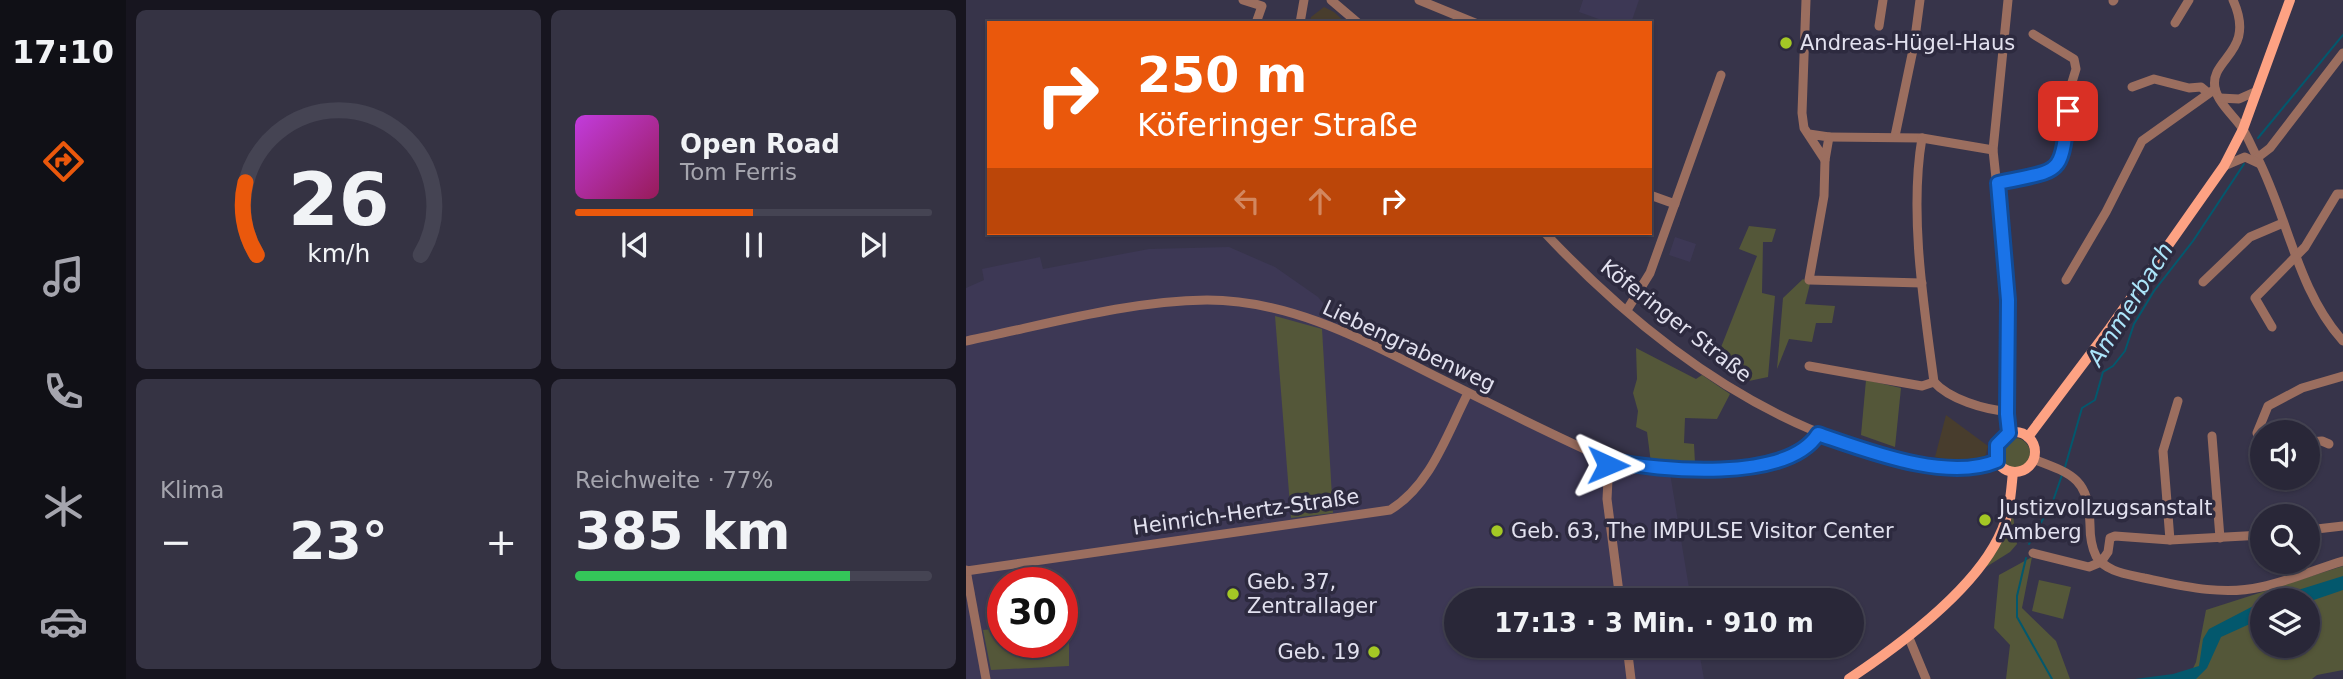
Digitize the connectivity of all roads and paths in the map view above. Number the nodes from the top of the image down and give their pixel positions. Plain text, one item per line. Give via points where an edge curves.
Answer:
1 (1243, 0) edge
2 (1304, 0) edge
3 (1331, 0) edge
4 (1419, 0) edge
5 (1807, 0) edge
6 (1883, 0) edge
7 (1920, 0) edge
8 (2008, 0) edge
9 (2189, 0) edge
10 (2233, 0) edge
11 (2290, 0) edge
12 (1257, 21) edge
13 (1300, 21) edge
14 (1356, 21) edge
15 (1470, 21) edge
16 (2175, 23) dead end
17 (1879, 26) dead end
18 (2033, 34) dead end
19 (2343, 53) edge
20 (1721, 75) dead end
21 (2132, 87) dead end
22 (2257, 91) junction
23 (2214, 93) junction
24 (2243, 129) junction
25 (1809, 134) junction
26 (1895, 136) junction
27 (1829, 137) junction
28 (1922, 138) junction
29 (1993, 150) junction
30 (1825, 160) junction
31 (2259, 161) junction
32 (2224, 166) junction
33 (1998, 183) junction
34 (2340, 194) edge
35 (1652, 196) edge
36 (1675, 204) junction
37 (2283, 223) junction
38 (1547, 235) edge
39 (2296, 257) junction
40 (2066, 280) dead end
41 (2203, 282) dead end
42 (1922, 283) junction
43 (1627, 310) junction
44 (2272, 327) dead end
45 (966, 341) edge
46 (2343, 341) edge
47 (1809, 366) dead end
48 (2343, 376) edge
49 (1934, 382) junction
50 (1468, 393) junction
51 (2178, 401) dead end
52 (2007, 411) junction
53 (2262, 420) edge
54 (2009, 433) junction
55 (1818, 434) junction
56 (2212, 436) dead end
57 (2028, 437) junction
58 (2320, 441) edge
59 (2329, 444) dead end
60 (2033, 459) junction
61 (1609, 460) junction
62 (1997, 461) junction
63 (2013, 472) junction
64 (2343, 526) edge
65 (2320, 529) edge
66 (2250, 536) edge
67 (2220, 537) junction
68 (2170, 540) junction
69 (2034, 552) dead end
70 (2343, 561) edge
71 (2101, 562) junction
72 (966, 570) edge
73 (1618, 588) edge
74 (1909, 638) junction
75 (1628, 658) edge
76 (986, 679) edge
77 (1631, 679) edge
78 (1849, 679) edge
79 (1926, 679) edge

1 - 12 street via 1262,6
2 - 13 street
3 - 14 street
4 - 15 street
5 - 25 street via 1801,113
6 - 17 street
7 - 26 street
8 - 29 street
9 - 16 street
10 - 23 street via 2241,35 2216,78
11 - 22 main road
18 - 33 street via 2074,59 2063,159 2046,172
19 - 31 street
20 - 36 street
21 - 23 street via 2154,79
22 - 23 street via 2239,99
22 - 24 main road
23 - 24 street
23 - 40 street via 2142,141
24 - 31 street
24 - 32 main road
25 - 27 street
25 - 30 street
26 - 27 street
26 - 28 street
27 - 30 street
28 - 29 street
28 - 42 street via 1918,163
29 - 33 street
30 - 42 street via 1824,196 1808,278
31 - 32 street via 2245,158
31 - 37 street
32 - 57 main road
33 - 52 street via 2009,312
34 - 39 street
35 - 36 street
36 - 43 street via 1650,273
37 - 39 street
37 - 41 street via 2250,237
38 - 43 street, Köferinger Straße
39 - 44 street via 2255,298
39 - 46 street via 2322,317
42 - 49 street
43 - 55 street, Köferinger Straße via 1746,399
45 - 50 street, Liebengrabenweg via 1162,303 1208,300 1252,304 1351,333
47 - 49 street via 1922,386
48 - 53 street via 2302,388 2268,406
49 - 52 street via 1979,405
50 - 61 street, Liebengrabenweg
50 - 72 street, Heinrich-Hertz-Straße via 1427,474 1410,498 1390,510
51 - 68 street via 2163,451
52 - 54 street
54 - 57 main road
54 - 62 main road via 1997,445
55 - 61 street, Liebengrabenweg via 1804,451 1790,458 1715,469 1649,468
55 - 62 street, Köferinger Straße via 1944,467 1975,468
56 - 67 street
57 - 60 main road
58 - 59 street
60 - 63 main road via 2025,469
60 - 71 street via 2071,475 2087,494 2090,537
61 - 73 street via 1607,499
62 - 63 main road
63 - 74 main road via 2006,519 1991,549 1970,577
64 - 65 street
66 - 67 street
67 - 68 street
68 - 71 street via 2115,536
69 - 71 street via 2089,567
70 - 71 street via 2260,587 2225,590 2129,575
72 - 76 street
74 - 78 main road
74 - 79 street
75 - 77 street

